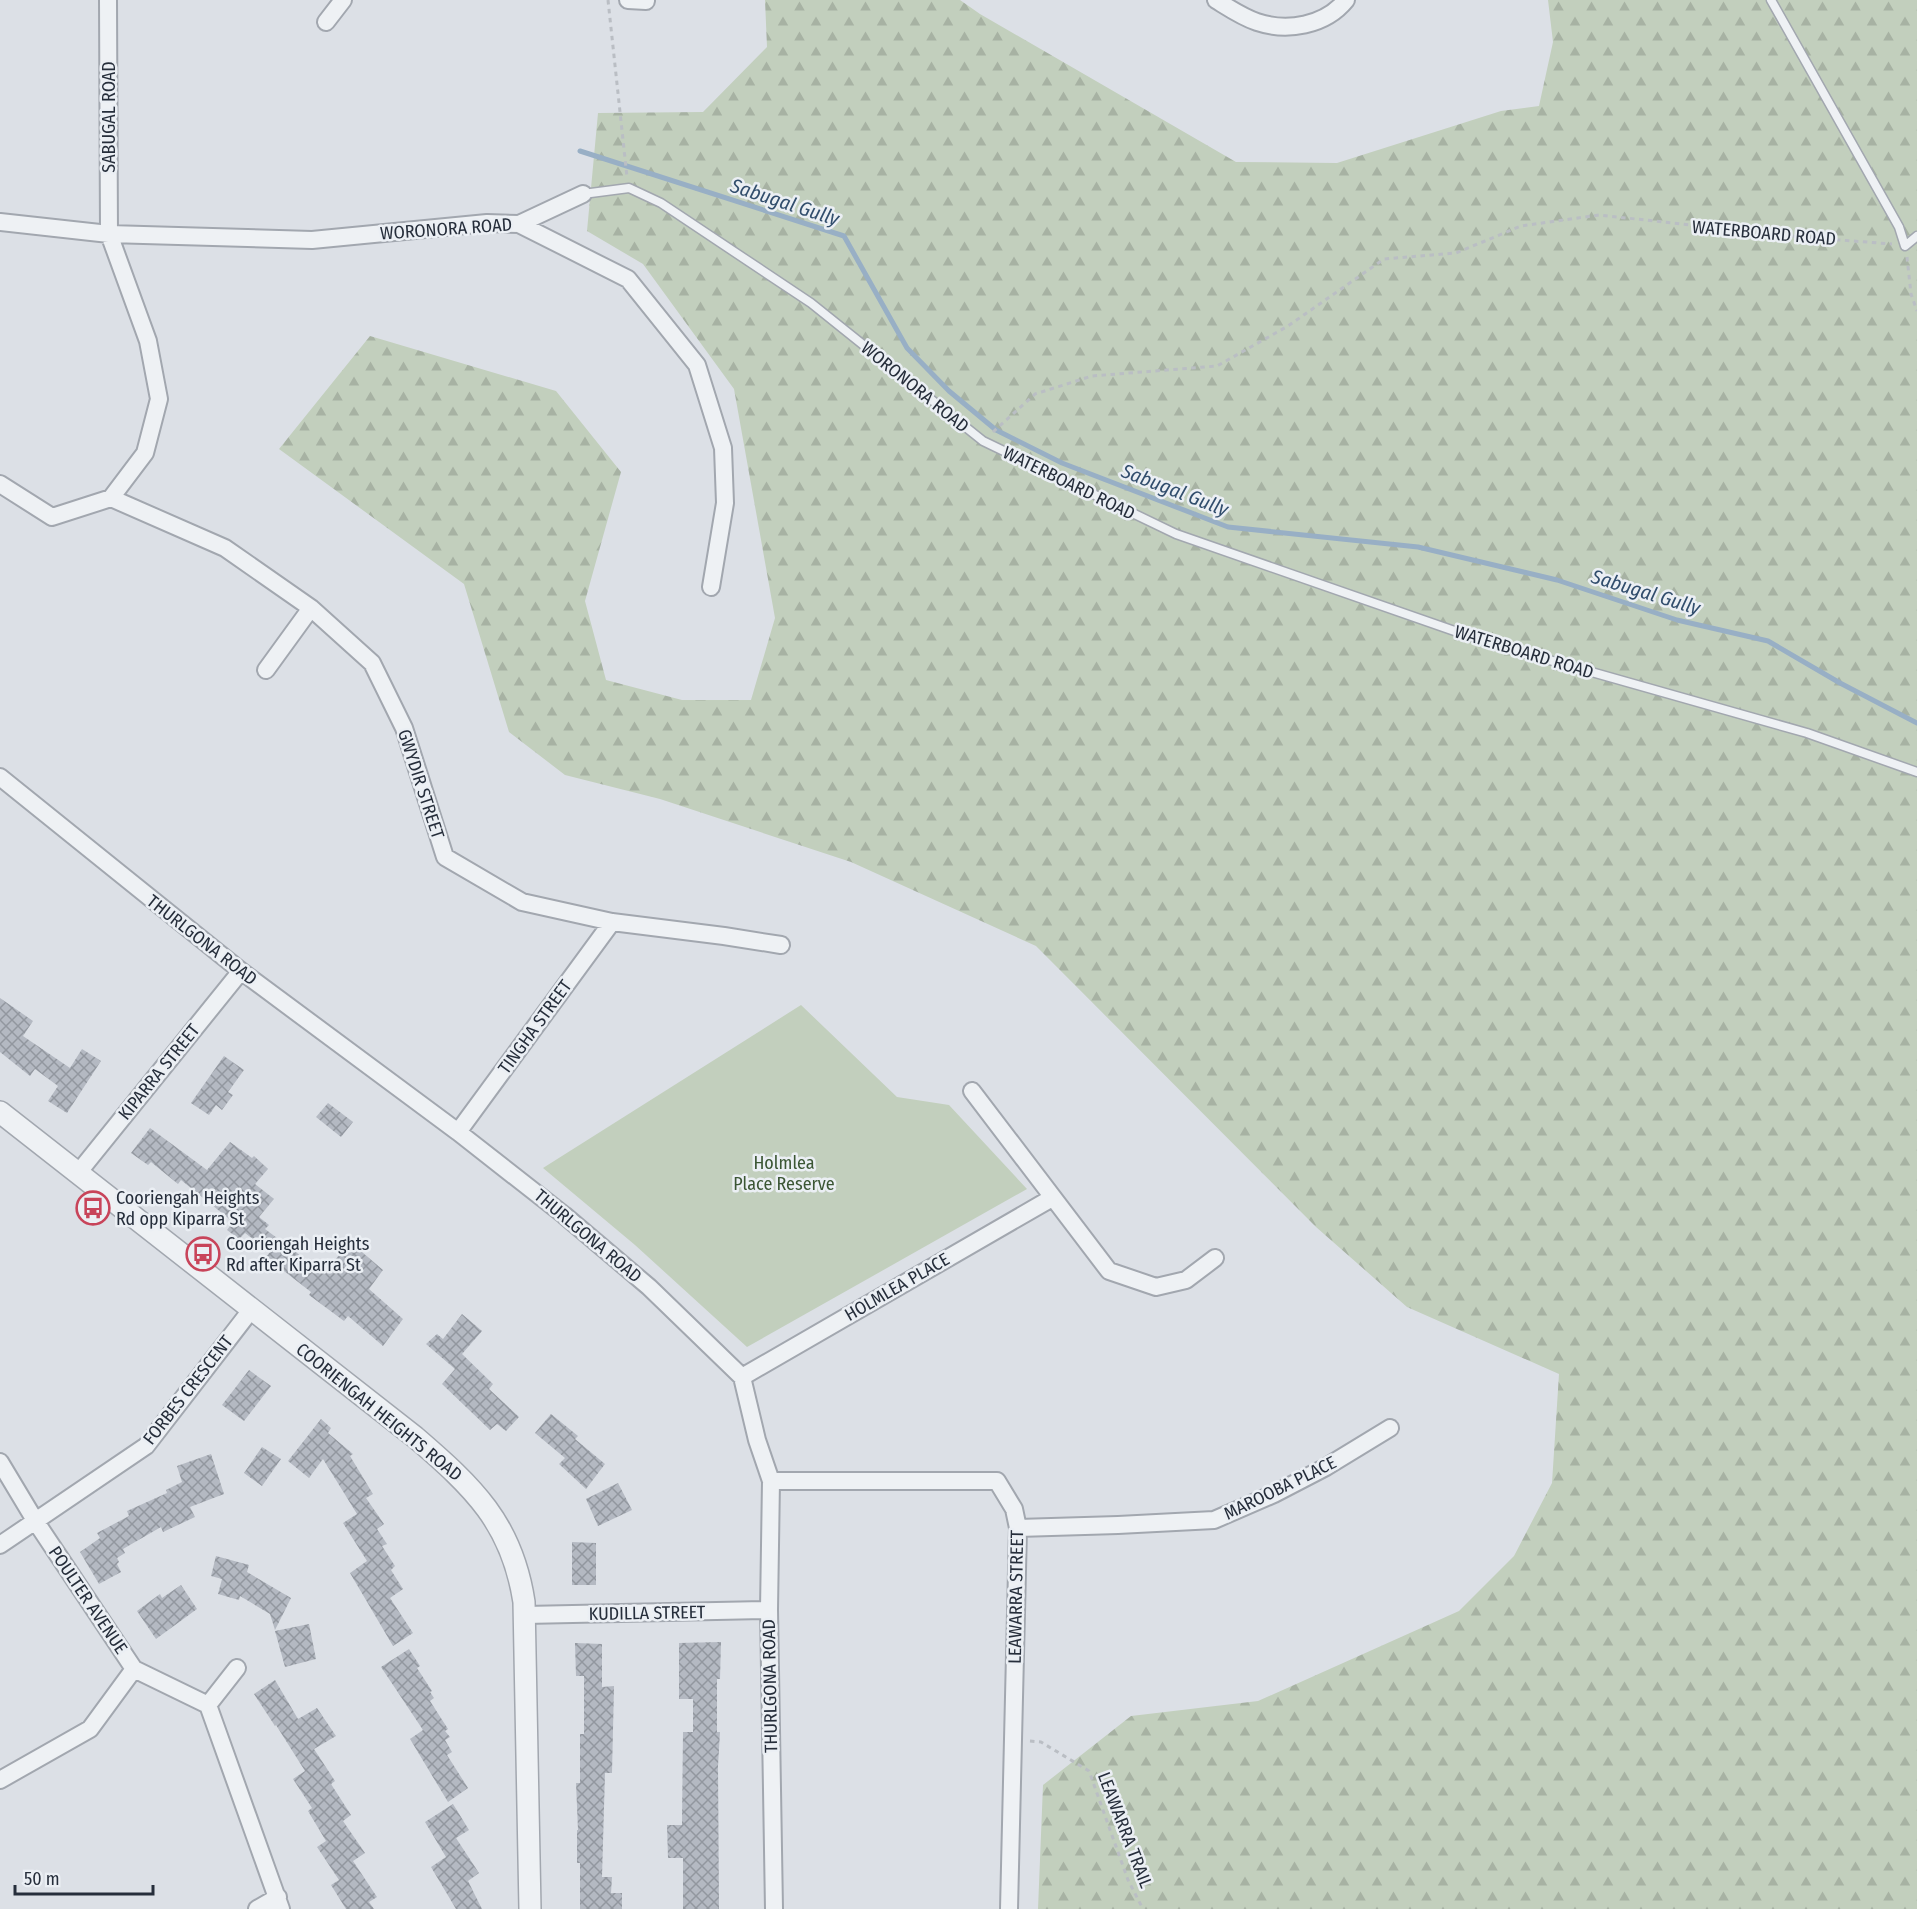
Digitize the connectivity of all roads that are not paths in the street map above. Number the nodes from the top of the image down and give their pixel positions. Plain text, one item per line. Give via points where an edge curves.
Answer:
1 (108, 0) edge
2 (343, 0) edge
3 (628, 0) edge
4 (1216, 0) edge
5 (1346, 0) edge
6 (1771, 0) edge
7 (646, 1) edge
8 (326, 22) dead end
9 (583, 194) joint
10 (0, 222) edge
11 (519, 224) junction
12 (109, 234) junction
13 (1917, 236) edge
14 (983, 441) joint
15 (0, 484) edge
16 (111, 498) junction
17 (711, 587) dead end
18 (311, 608) junction
19 (266, 670) dead end
20 (1917, 772) edge
21 (0, 777) edge
22 (612, 922) junction
23 (781, 945) dead end
24 (241, 971) junction
25 (972, 1091) dead end
26 (0, 1112) edge
27 (458, 1132) junction
28 (78, 1173) junction
29 (1052, 1198) junction
30 (1215, 1258) dead end
31 (251, 1310) junction
32 (742, 1377) junction
33 (1390, 1428) dead end
34 (0, 1462) edge
35 (771, 1481) junction
36 (36, 1522) junction
37 (1018, 1528) junction
38 (0, 1545) edge
39 (768, 1610) junction
40 (525, 1616) junction
41 (237, 1668) dead end
42 (134, 1669) junction
43 (208, 1705) junction
44 (0, 1780) edge
45 (279, 1903) edge
46 (257, 1909) edge
47 (530, 1909) edge
48 (774, 1909) edge
49 (1009, 1909) edge

1 - 12 street, SABUGAL ROAD
2 - 8 street
3 - 7 street
4 - 5 street via 1257,22 1293,27 1325,17
6 - 13 lane via 1899,227 1905,246
9 - 11 street, WORONORA ROAD
9 - 14 lane, WORONORA ROAD via 629,188 661,203 811,303
10 - 12 street, WORONORA ROAD
11 - 12 street, WORONORA ROAD via 487,223 312,240
11 - 17 street via 628,279 697,365 723,448 725,503
12 - 16 street via 148,341 159,399 146,453
14 - 20 lane, WATERBOARD ROAD via 1176,534 1489,643 1807,733
15 - 16 street via 52,517
16 - 18 street, GWYDIR STREET via 225,548
18 - 19 street
18 - 22 street, GWYDIR STREET via 372,663 404,728 445,857 522,902
21 - 24 street, THURLGONA ROAD
22 - 23 street, GWYDIR STREET
22 - 27 street, TINGHA STREET
24 - 27 street, THURLGONA ROAD
24 - 28 street, KIPARRA STREET
25 - 29 street
26 - 28 street, COORIENGAH HEIGHTS ROAD
27 - 32 street, THURLGONA ROAD via 649,1287
28 - 31 street, COORIENGAH HEIGHTS ROAD
29 - 30 street via 1108,1270 1120,1275 1156,1287 1186,1280
29 - 32 street, HOLMLEA PLACE
31 - 36 street, FORBES CRESCENT via 146,1446
31 - 40 street, COORIENGAH HEIGHTS ROAD via 416,1437 476,1493 508,1543 519,1573
32 - 35 street, THURLGONA ROAD
33 - 37 street, MAROOBA PLACE via 1326,1467 1214,1520
34 - 36 street, POULTER AVENUE
35 - 37 street, LEAWARRA STREET via 997,1481 1014,1509
35 - 39 street, THURLGONA ROAD
36 - 38 street, FORBES CRESCENT
36 - 42 street, POULTER AVENUE
37 - 49 street, LEAWARRA STREET
39 - 40 street, KUDILLA STREET
39 - 48 street, THURLGONA ROAD
40 - 47 street, COORIENGAH HEIGHTS ROAD
41 - 43 street
42 - 43 street, POULTER AVENUE
42 - 44 street via 90,1729
43 - 45 street
45 - 46 street

